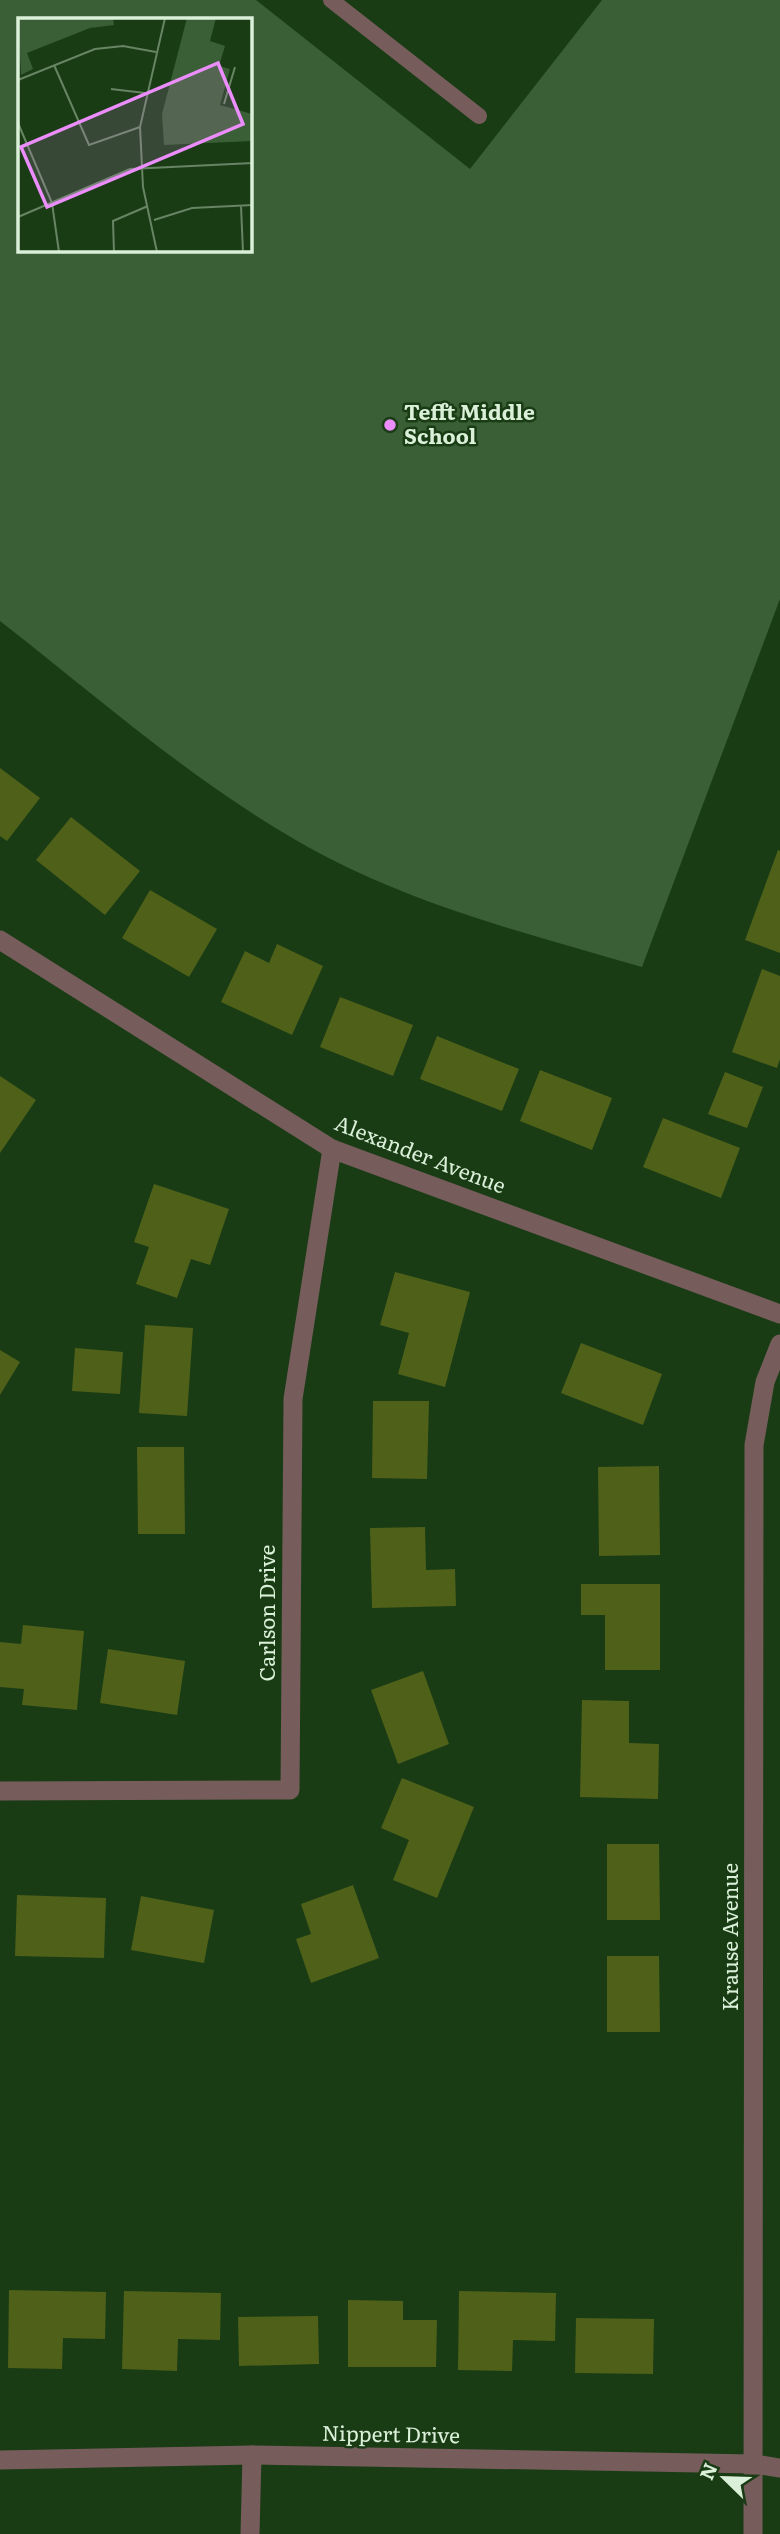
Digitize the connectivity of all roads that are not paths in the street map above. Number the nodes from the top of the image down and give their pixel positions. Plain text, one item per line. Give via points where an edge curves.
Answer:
1 (331, 0) edge
2 (480, 116) dead end
3 (0, 940) edge
4 (332, 1149) junction
5 (780, 1314) edge
6 (780, 1345) edge
7 (0, 1791) edge
8 (252, 2455) junction
9 (0, 2460) edge
10 (754, 2464) junction
11 (780, 2468) edge
12 (250, 2534) edge
13 (753, 2534) edge

1 - 2 lane
3 - 4 street, Alexander Avenue
4 - 5 street, Alexander Avenue
4 - 7 street, Carlson Drive via 293,1399 290,1790
6 - 10 street, Krause Avenue via 765,1382 754,1445
8 - 9 street, Nippert Drive
8 - 10 street, Nippert Drive
8 - 12 street
10 - 11 street, Nippert Drive
10 - 13 street, Krause Avenue

